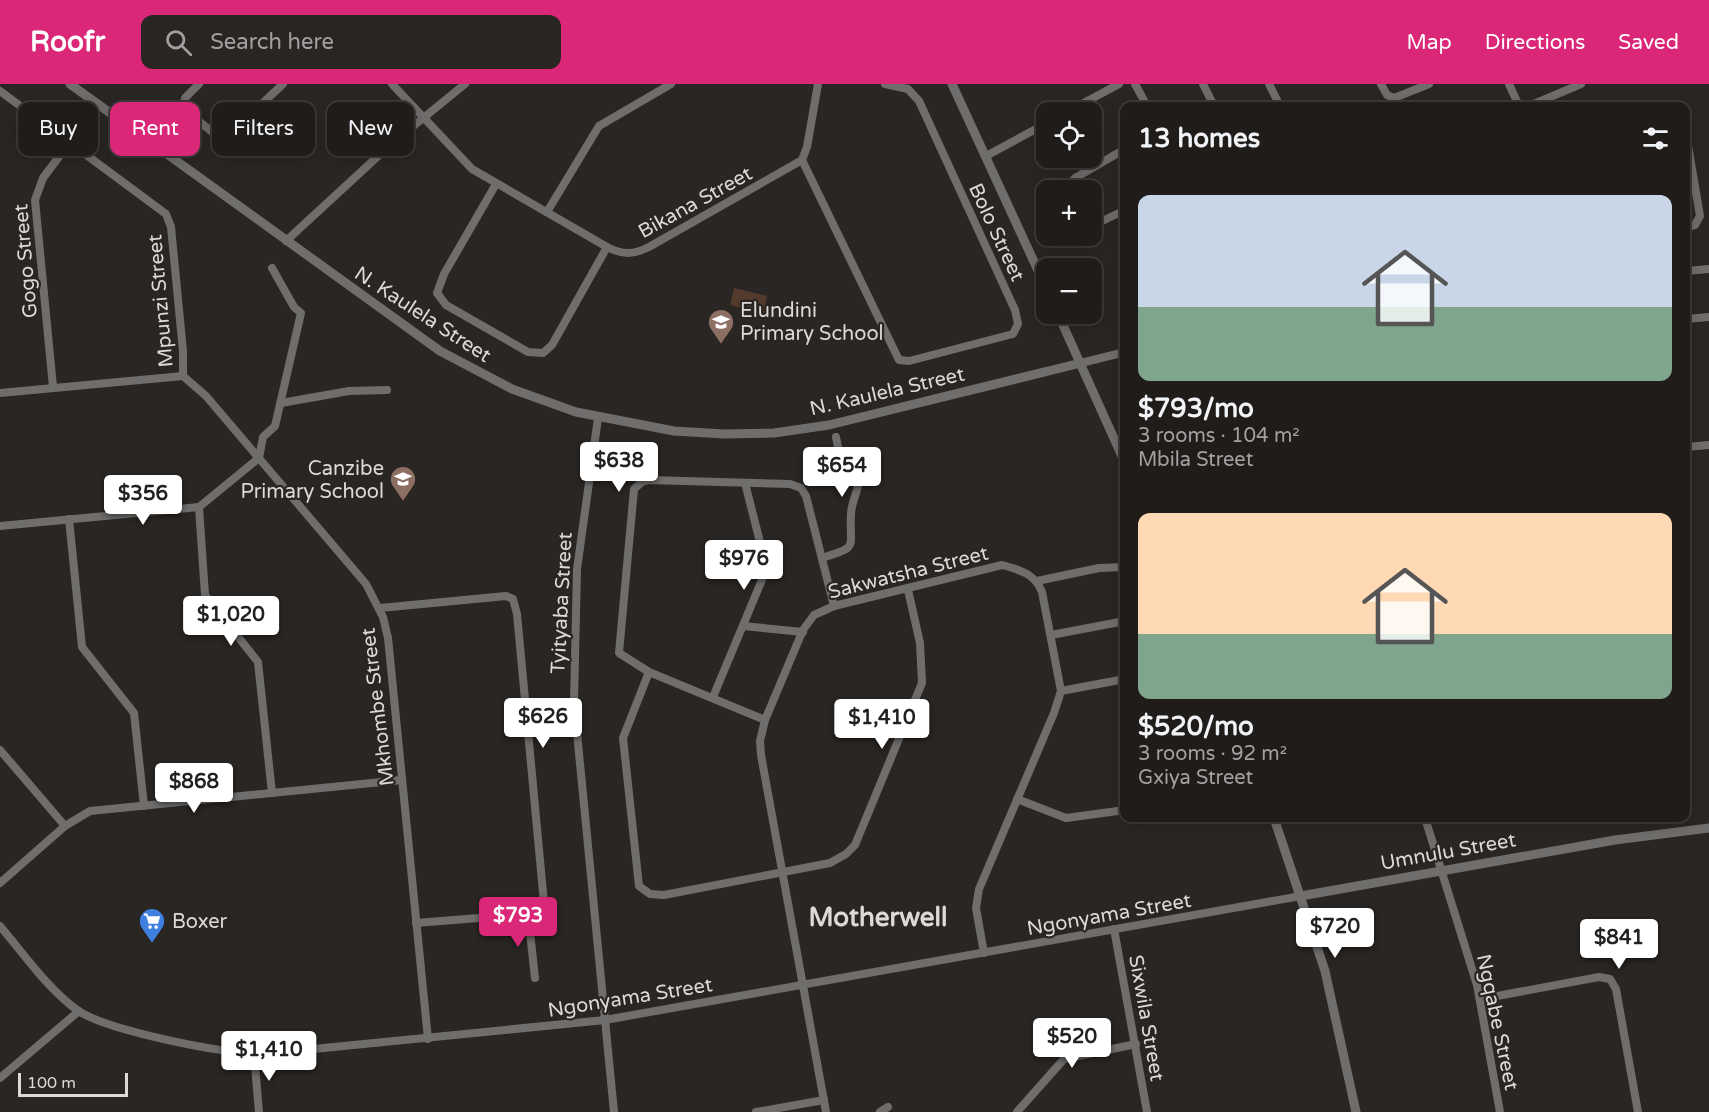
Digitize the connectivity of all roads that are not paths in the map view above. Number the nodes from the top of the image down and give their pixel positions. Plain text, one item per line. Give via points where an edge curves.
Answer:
1 (70, 84) edge
2 (199, 84) edge
3 (283, 84) edge
4 (392, 84) edge
5 (465, 84) edge
6 (671, 84) edge
7 (818, 84) edge
8 (885, 84) edge
9 (952, 84) edge
10 (1119, 84) edge
11 (1135, 84) edge
12 (1203, 84) edge
13 (1269, 84) edge
14 (1381, 84) edge
15 (1429, 84) edge
16 (1509, 84) edge
17 (1576, 85) edge
18 (0, 91) edge
19 (1086, 102) edge
20 (1145, 102) edge
21 (1212, 102) edge
22 (1278, 102) edge
23 (1517, 102) edge
24 (1538, 102) edge
25 (18, 104) edge
26 (422, 117) junction
27 (1036, 129) edge
28 (1120, 152) edge
29 (60, 156) edge
30 (89, 156) edge
31 (986, 156) junction
32 (1690, 157) edge
33 (802, 160) junction
34 (1073, 180) edge
35 (496, 184) junction
36 (547, 212) junction
37 (1120, 212) edge
38 (1102, 221) edge
39 (1690, 227) edge
40 (286, 241) junction
41 (607, 248) junction
42 (1036, 266) edge
43 (272, 268) dead end
44 (1709, 269) edge
45 (1690, 271) edge
46 (1709, 317) edge
47 (1690, 319) edge
48 (1062, 324) edge
49 (1120, 353) edge
50 (1080, 363) junction
51 (183, 376) junction
52 (53, 387) junction
53 (387, 390) dead end
54 (0, 393) edge
55 (281, 403) junction
56 (598, 418) junction
57 (836, 437) dead end
58 (1709, 445) edge
59 (1690, 447) edge
60 (1120, 452) edge
61 (259, 458) junction
62 (745, 483) junction
63 (199, 507) junction
64 (69, 519) junction
65 (0, 526) edge
66 (822, 558) junction
67 (1120, 567) edge
68 (1038, 581) junction
69 (908, 590) junction
70 (834, 606) junction
71 (380, 608) junction
72 (1120, 622) edge
73 (743, 626) junction
74 (803, 632) junction
75 (1051, 635) junction
76 (649, 672) junction
77 (1120, 680) edge
78 (1060, 691) junction
79 (713, 697) junction
80 (765, 720) junction
81 (0, 750) edge
82 (402, 780) junction
83 (273, 793) junction
84 (1017, 799) junction
85 (144, 806) junction
86 (1120, 811) edge
87 (1275, 822) edge
88 (1426, 822) edge
89 (65, 826) junction
90 (1709, 828) edge
91 (1443, 870) junction
92 (784, 871) junction
93 (0, 883) edge
94 (1301, 896) junction
95 (528, 914) junction
96 (416, 923) junction
97 (0, 926) edge
98 (1114, 930) junction
99 (984, 953) junction
100 (535, 978) dead end
101 (803, 985) junction
102 (1480, 999) junction
103 (79, 1011) junction
104 (605, 1020) junction
105 (428, 1039) junction
106 (1136, 1044) junction
107 (254, 1054) junction
108 (0, 1078) edge
109 (824, 1100) junction
110 (888, 1107) dead end
111 (259, 1112) edge
112 (614, 1112) edge
113 (756, 1112) edge
114 (826, 1112) edge
115 (880, 1112) edge
116 (1017, 1112) edge
117 (1147, 1112) edge
118 (1356, 1112) edge
119 (1500, 1112) edge
120 (1638, 1112) edge

1 - 40 street, N. Kaulela Street
2 - 3 street via 185,98 183,109 223,136
4 - 26 street, Bikana Street
5 - 26 street
6 - 36 street via 599,126
7 - 33 street
8 - 33 street, Bolo Street via 908,89 919,101 1015,310 1018,324 1013,333 909,361 898,360
9 - 31 street
10 - 19 street
11 - 20 street
12 - 21 street
13 - 22 street
14 - 15 street via 1387,95 1394,98
16 - 23 street
17 - 24 street
18 - 25 street, Mpunzi Street
26 - 35 street, Bikana Street via 462,160
26 - 40 street
27 - 31 street
28 - 34 street
29 - 52 street, Gogo Street via 43,178 35,200
30 - 51 street, Mpunzi Street via 160,208 169,219
31 - 42 street
32 - 39 street via 1700,216
33 - 41 street, Bikana Street via 641,251 625,254
35 - 36 street, Bikana Street
35 - 41 street via 437,293 446,305 518,347 534,354 548,350
36 - 41 street, Bikana Street
37 - 38 street
40 - 56 street, N. Kaulela Street via 459,363 535,398
43 - 55 street via 301,313
44 - 45 street
46 - 47 street
48 - 50 street
49 - 50 street, N. Kaulela Street
50 - 56 street, N. Kaulela Street via 797,430 698,434
50 - 60 street
51 - 52 street
51 - 61 street, Mkhombe Street via 206,396
52 - 54 street
53 - 55 street via 349,391
55 - 61 street via 275,426 263,437
56 - 104 street, Tyityaba Street via 578,560 573,668
57 - 66 street via 839,452 858,486 850,512 852,540 845,550
58 - 59 street
61 - 63 street
61 - 71 street, Mkhombe Street via 366,584
62 - 66 street via 790,484 801,488
62 - 73 street via 765,564
62 - 76 street via 649,480 634,489 618,648 622,656
63 - 64 street
63 - 83 street via 205,595 258,662
64 - 65 street
64 - 85 street via 82,647 134,713
66 - 70 street
67 - 68 street via 1098,567
68 - 69 street, Sakwatsha Street via 1002,565
68 - 75 street
69 - 70 street, Sakwatsha Street
69 - 92 street via 920,643 922,683 872,809 846,855 830,863
70 - 74 street, Sakwatsha Street via 814,615
71 - 82 street, Mkhombe Street via 388,638
71 - 95 street via 506,596 515,603 545,897 540,911
72 - 75 street
73 - 74 street
73 - 79 street
74 - 80 street, Sakwatsha Street
75 - 78 street
76 - 79 street
76 - 92 street via 623,738 639,886 650,894 664,896
77 - 78 street
78 - 84 street
79 - 80 street
80 - 92 street, Sakwatsha Street via 760,741
81 - 89 street
82 - 83 street
82 - 96 street, Mkhombe Street
83 - 85 street
84 - 86 street via 1066,818
84 - 99 street via 977,897
85 - 89 street via 90,812
87 - 94 street
88 - 91 street, Ngqabe Street
89 - 93 street
90 - 91 street, Umnulu Street
91 - 94 street, Umnulu Street
91 - 102 street, Ngqabe Street
92 - 101 street, Sakwatsha Street
94 - 98 street, Ngonyama Street
94 - 118 street via 1325,971
95 - 96 street
95 - 100 street
96 - 105 street, Mkhombe Street
97 - 103 street, Ngonyama Street via 57,992
98 - 99 street, Ngonyama Street
98 - 106 street, Sixwila Street
99 - 101 street, Ngonyama Street
101 - 104 street, Ngonyama Street
101 - 109 street
102 - 119 street, Ngqabe Street
102 - 120 street via 1610,979 1616,989
103 - 107 street, Ngonyama Street via 152,1035
103 - 108 street
104 - 105 street, Ngonyama Street
104 - 112 street, Tyityaba Street
105 - 107 street, Ngonyama Street
106 - 116 street via 1064,1059
106 - 117 street, Sixwila Street
107 - 111 street
109 - 113 street
109 - 114 street
110 - 115 street

